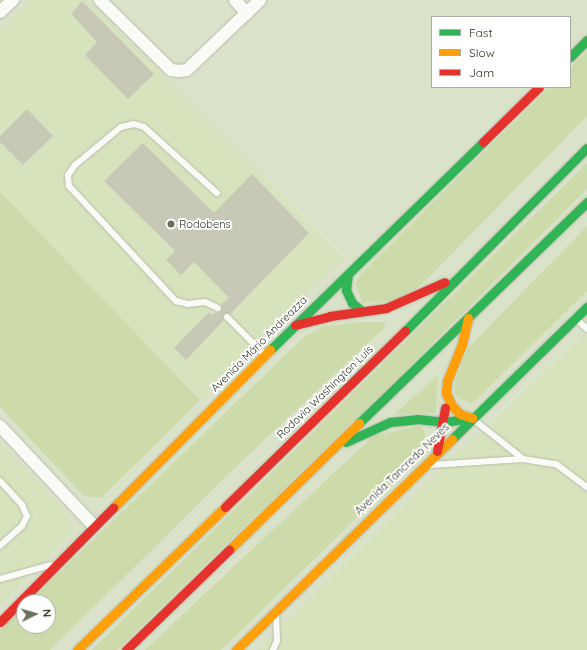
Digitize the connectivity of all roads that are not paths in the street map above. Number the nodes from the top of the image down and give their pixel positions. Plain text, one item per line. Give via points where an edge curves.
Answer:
1 (12, 0) edge
2 (100, 0) edge
3 (235, 0) edge
4 (260, 0) edge
5 (0, 12) edge
6 (248, 14) junction
7 (587, 40) edge
8 (571, 56) edge
9 (538, 88) edge
10 (587, 148) edge
11 (217, 193) dead end
12 (587, 202) edge
13 (463, 272) junction
14 (348, 274) junction
15 (587, 307) edge
16 (218, 308) dead end
17 (362, 311) junction
18 (227, 317) dead end
19 (468, 318) junction
20 (575, 319) junction
21 (295, 325) junction
22 (587, 329) edge
23 (265, 355) junction
24 (446, 393) junction
25 (472, 418) junction
26 (444, 422) junction
27 (0, 426) edge
28 (338, 445) junction
29 (438, 451) junction
30 (523, 459) junction
31 (423, 465) junction
32 (0, 482) edge
33 (587, 487) edge
34 (94, 526) junction
35 (0, 546) edge
36 (59, 562) junction
37 (0, 579) edge
38 (275, 610) junction
39 (0, 622) edge
40 (77, 650) edge
41 (126, 650) edge
42 (236, 650) edge
43 (273, 650) edge

1 - 5 street
2 - 6 street via 171,70 179,71 187,70
3 - 6 street
4 - 6 street
7 - 8 main road
9 - 14 main road, Avenida Mário Andreazza
10 - 13 main road, Rodovia Washington Luís
11 - 16 lane via 144,127 134,124 121,127 74,165 68,174 69,186 176,301 188,304 205,302
12 - 19 main road
13 - 17 main road via 417,296 386,308
13 - 40 main road, Rodovia Washington Luís
14 - 17 main road via 346,290 352,303
14 - 21 main road, Avenida Mário Andreazza
15 - 20 main road, Avenida Tancredo Neves
17 - 21 main road
18 - 23 lane
19 - 24 main road via 462,344 446,381
19 - 28 main road
20 - 22 lane
20 - 25 main road, Avenida Tancredo Neves
21 - 23 main road, Avenida Mário Andreazza
23 - 34 main road, Avenida Mário Andreazza
24 - 25 main road via 452,406 460,414
24 - 26 main road
25 - 26 main road
25 - 29 main road, Avenida Tancredo Neves
25 - 30 lane
26 - 28 main road via 417,419 390,422
26 - 29 main road
27 - 34 street
28 - 41 main road
29 - 31 main road, Avenida Tancredo Neves
30 - 31 lane
30 - 33 lane via 556,464
31 - 38 main road, Avenida Tancredo Neves
32 - 35 lane via 22,505 27,516 22,526
34 - 36 main road, Avenida Mário Andreazza
36 - 37 lane
36 - 39 main road, Avenida Mário Andreazza
38 - 42 main road, Avenida Tancredo Neves
38 - 43 lane via 277,641

